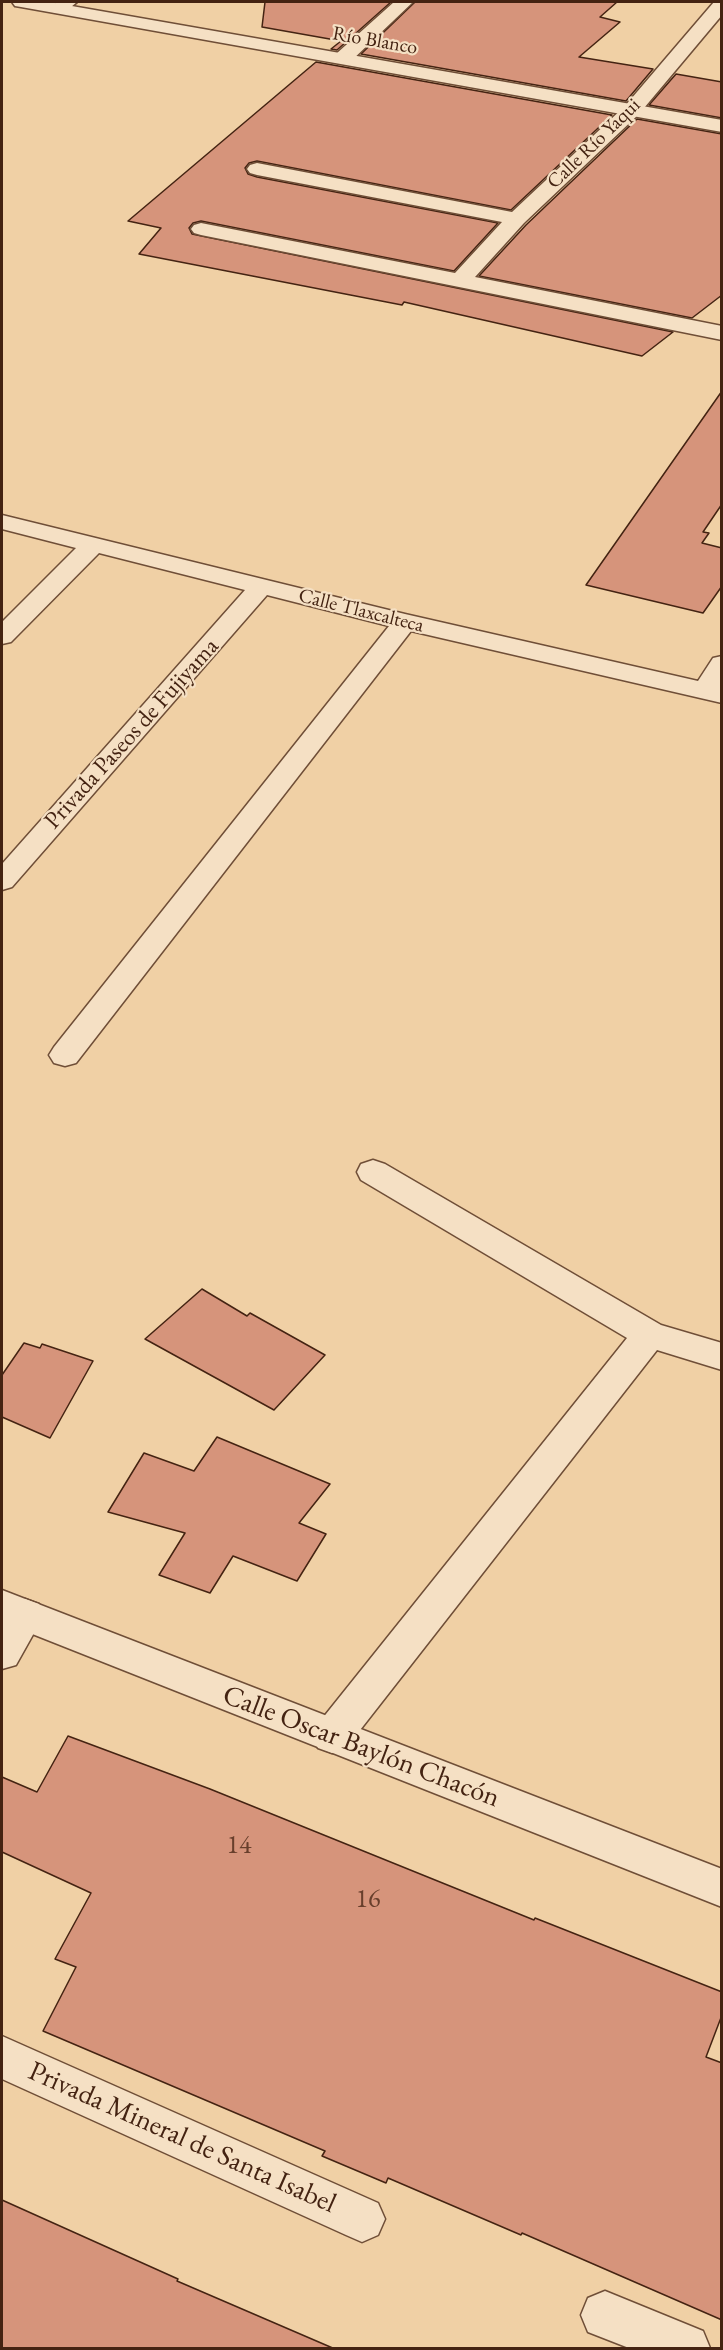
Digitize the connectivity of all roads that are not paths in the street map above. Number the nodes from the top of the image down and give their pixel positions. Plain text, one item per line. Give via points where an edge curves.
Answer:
1 (21, 2) edge
2 (404, 2) edge
3 (722, 3) edge
4 (64, 5) edge
5 (343, 58) junction
6 (632, 110) junction
7 (722, 126) edge
8 (257, 170) dead end
9 (517, 219) junction
10 (201, 229) dead end
11 (461, 280) junction
12 (722, 333) edge
13 (2, 522) edge
14 (93, 545) junction
15 (261, 586) junction
16 (405, 621) junction
17 (2, 636) edge
18 (722, 664) edge
19 (713, 693) edge
20 (2, 881) edge
21 (65, 1055) dead end
22 (373, 1172) dead end
23 (649, 1335) junction
24 (722, 1357) edge
25 (13, 1610) edge
26 (2, 1653) edge
27 (332, 1736) junction
28 (722, 1888) edge
29 (2, 2057) edge
30 (362, 2219) dead end
31 (605, 2315) dead end
32 (686, 2349) edge

1 - 4 street, Río Blanco
2 - 5 street
3 - 6 street, Calle Río Yaqui
4 - 5 street, Río Blanco
5 - 6 street, Río Blanco
6 - 7 street, Río Blanco
6 - 9 street, Calle Río Yaqui
8 - 9 street
9 - 11 street, Calle Río Yaqui
10 - 11 street
11 - 12 street
13 - 14 street, Calle Tlaxcalteca
14 - 15 street, Calle Tlaxcalteca
14 - 17 street
15 - 16 street, Calle Tlaxcalteca
15 - 20 street, Privada Paseos de Fujiyama
16 - 19 street, Calle Tlaxcalteca
16 - 21 street
18 - 19 street
22 - 23 street
23 - 24 street
23 - 27 street
25 - 26 street
25 - 27 street, Calle Oscar Baylón Chacón
27 - 28 street, Calle Oscar Baylón Chacón
29 - 30 street, Privada Mineral de Santa Isabel
31 - 32 street

